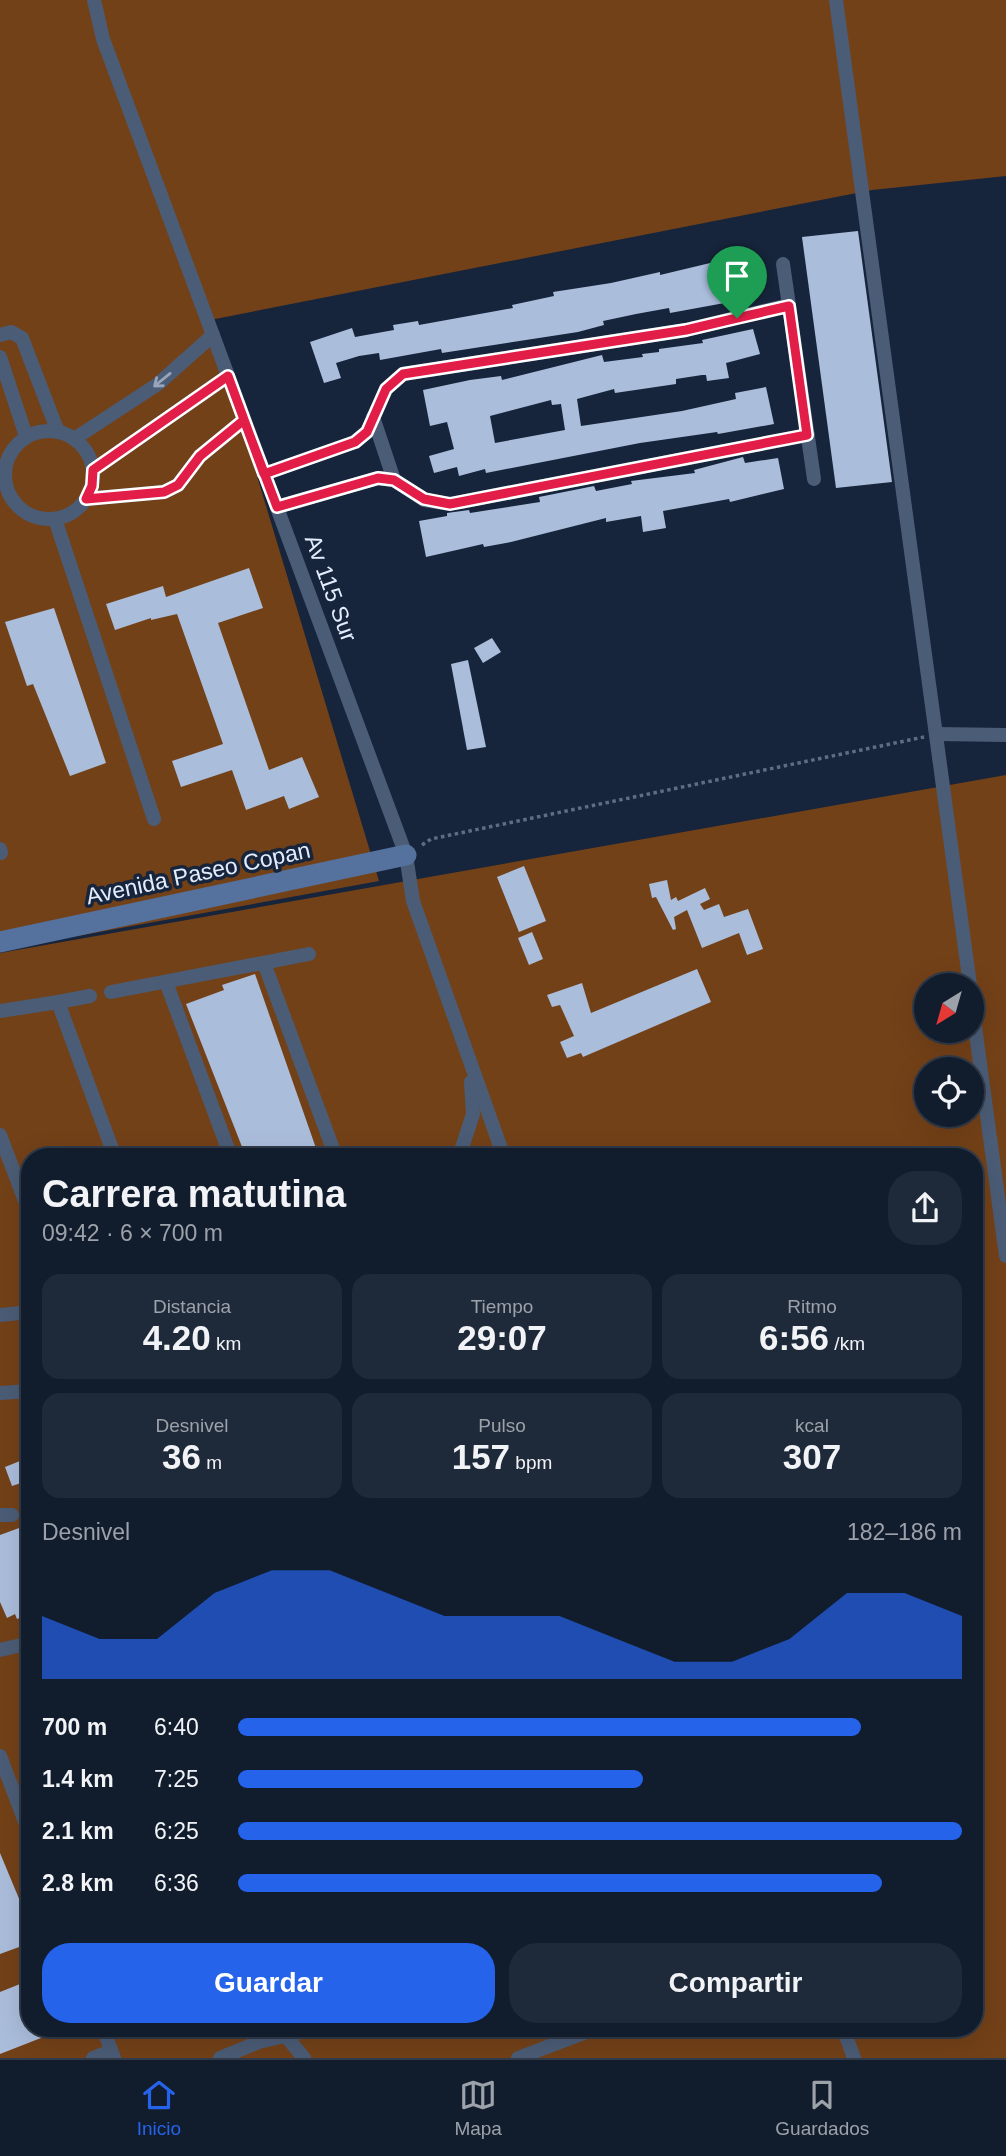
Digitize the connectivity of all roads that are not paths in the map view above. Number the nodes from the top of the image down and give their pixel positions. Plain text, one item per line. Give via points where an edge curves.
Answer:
1 (94, 0) edge
2 (836, 0) edge
3 (783, 264) dead end
4 (789, 306) junction
5 (0, 335) edge
6 (213, 335) junction
7 (0, 357) edge
8 (32, 370) junction
9 (228, 376) junction
10 (7, 377) junction
11 (373, 417) junction
12 (244, 420) junction
13 (58, 432) junction
14 (807, 435) junction
15 (26, 436) junction
16 (75, 439) junction
17 (3, 461) edge
18 (93, 470) junction
19 (264, 474) junction
20 (814, 479) dead end
21 (394, 480) junction
22 (86, 499) junction
23 (15, 504) junction
24 (277, 507) junction
25 (0, 509) edge
26 (55, 519) junction
27 (936, 734) junction
28 (1006, 735) edge
29 (155, 819) dead end
30 (406, 855) junction
31 (0, 943) edge
32 (309, 954) dead end
33 (264, 962) junction
34 (968, 973) edge
35 (166, 982) junction
36 (111, 992) dead end
37 (90, 996) dead end
38 (58, 1002) junction
39 (0, 1011) edge
40 (977, 1043) edge
41 (469, 1067) junction
42 (0, 1135) edge
43 (112, 1148) edge
44 (228, 1148) edge
45 (333, 1148) edge
46 (462, 1148) edge
47 (500, 1148) edge
48 (21, 1190) edge
49 (1006, 1256) edge
50 (21, 1313) edge
51 (0, 1315) edge
52 (21, 1392) edge
53 (0, 1393) edge
54 (21, 1645) edge
55 (0, 1650) edge
56 (0, 1756) edge
57 (21, 1811) edge
58 (106, 2037) edge
59 (272, 2037) edge
60 (286, 2037) edge
61 (573, 2037) edge
62 (846, 2037) edge
63 (259, 2042) junction
64 (113, 2054) edge
65 (93, 2058) edge
66 (220, 2058) edge
67 (250, 2058) edge
68 (304, 2058) edge
69 (518, 2058) edge
70 (854, 2058) edge

1 - 6 street, Av 115 Sur via 103,39
2 - 27 street
3 - 4 street
4 - 11 street via 686,330 403,374 386,389
4 - 14 street
5 - 8 street via 11,332 22,338
6 - 9 street, Av 115 Sur
6 -> 16 street via 158,384
7 - 10 street
8 - 10 street
8 - 13 street
9 - 12 street, Av 115 Sur
9 - 18 street
10 - 15 street
11 - 19 street via 367,432 355,442
11 - 21 street
12 - 19 street, Av 115 Sur
12 - 22 street via 200,456 178,485 164,492
13 - 15 street
13 - 16 street
14 - 20 street
14 - 21 street via 450,504 424,499
15 - 17 street
16 - 18 street
17 - 23 street via 7,490
18 - 22 street
19 - 24 street, Av 115 Sur
21 - 24 street via 378,478
22 - 26 street via 74,512
23 - 25 street
23 - 26 street via 28,514
24 - 30 street, Av 115 Sur
26 - 29 street
27 - 28 street
27 - 34 street
30 - 31 main road, Avenida Paseo Copan
30 - 41 street, Av 115 Sur via 413,901
32 - 33 street
33 - 35 street
33 - 45 street
35 - 36 street
35 - 44 street
37 - 38 street
38 - 39 street
38 - 43 street
40 - 49 street
41 - 46 street via 473,1114
41 - 47 street, Av 115 Sur
42 - 48 street
50 - 51 street
52 - 53 street
54 - 55 street
56 - 57 street
58 - 64 street
59 - 63 street
60 - 68 street
61 - 69 street
62 - 70 street
63 - 66 street
63 - 67 street
64 - 65 street

